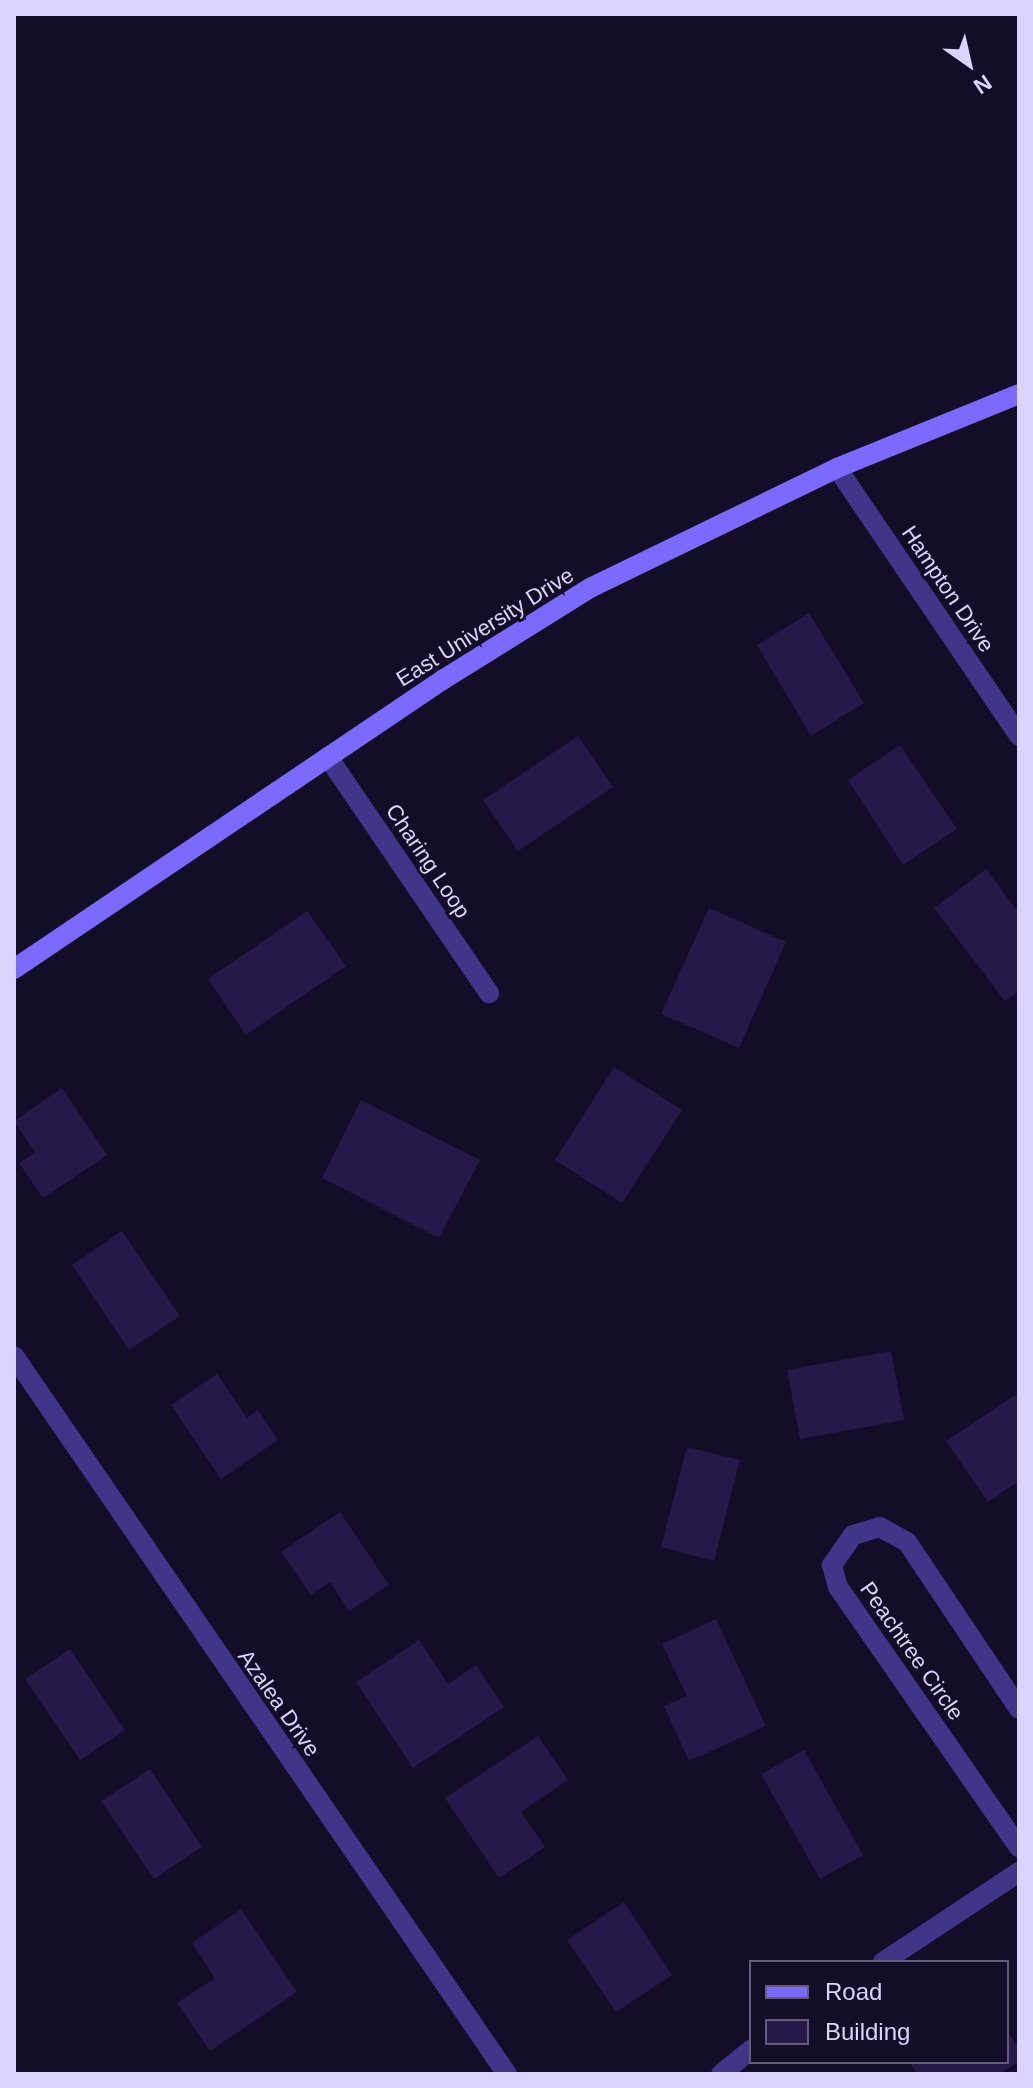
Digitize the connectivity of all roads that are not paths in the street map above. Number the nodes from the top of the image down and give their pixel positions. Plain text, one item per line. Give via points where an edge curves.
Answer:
1 (1019, 394) edge
2 (837, 468) junction
3 (1019, 736) edge
4 (328, 757) junction
5 (14, 969) edge
6 (489, 993) dead end
7 (14, 1356) edge
8 (1019, 1709) edge
9 (1019, 1847) edge
10 (1019, 1872) edge
11 (886, 1960) edge
12 (749, 2052) edge
13 (507, 2074) edge
14 (721, 2074) edge

1 - 2 main road, East University Drive
2 - 3 street, Hampton Drive
2 - 4 main road, East University Drive via 590,588
4 - 5 main road, East University Drive
4 - 6 street, Charing Loop
7 - 13 street, Azalea Drive
8 - 9 street, Peachtree Circle via 907,1542 880,1527 853,1535 832,1565 838,1587
10 - 11 street
12 - 14 street

